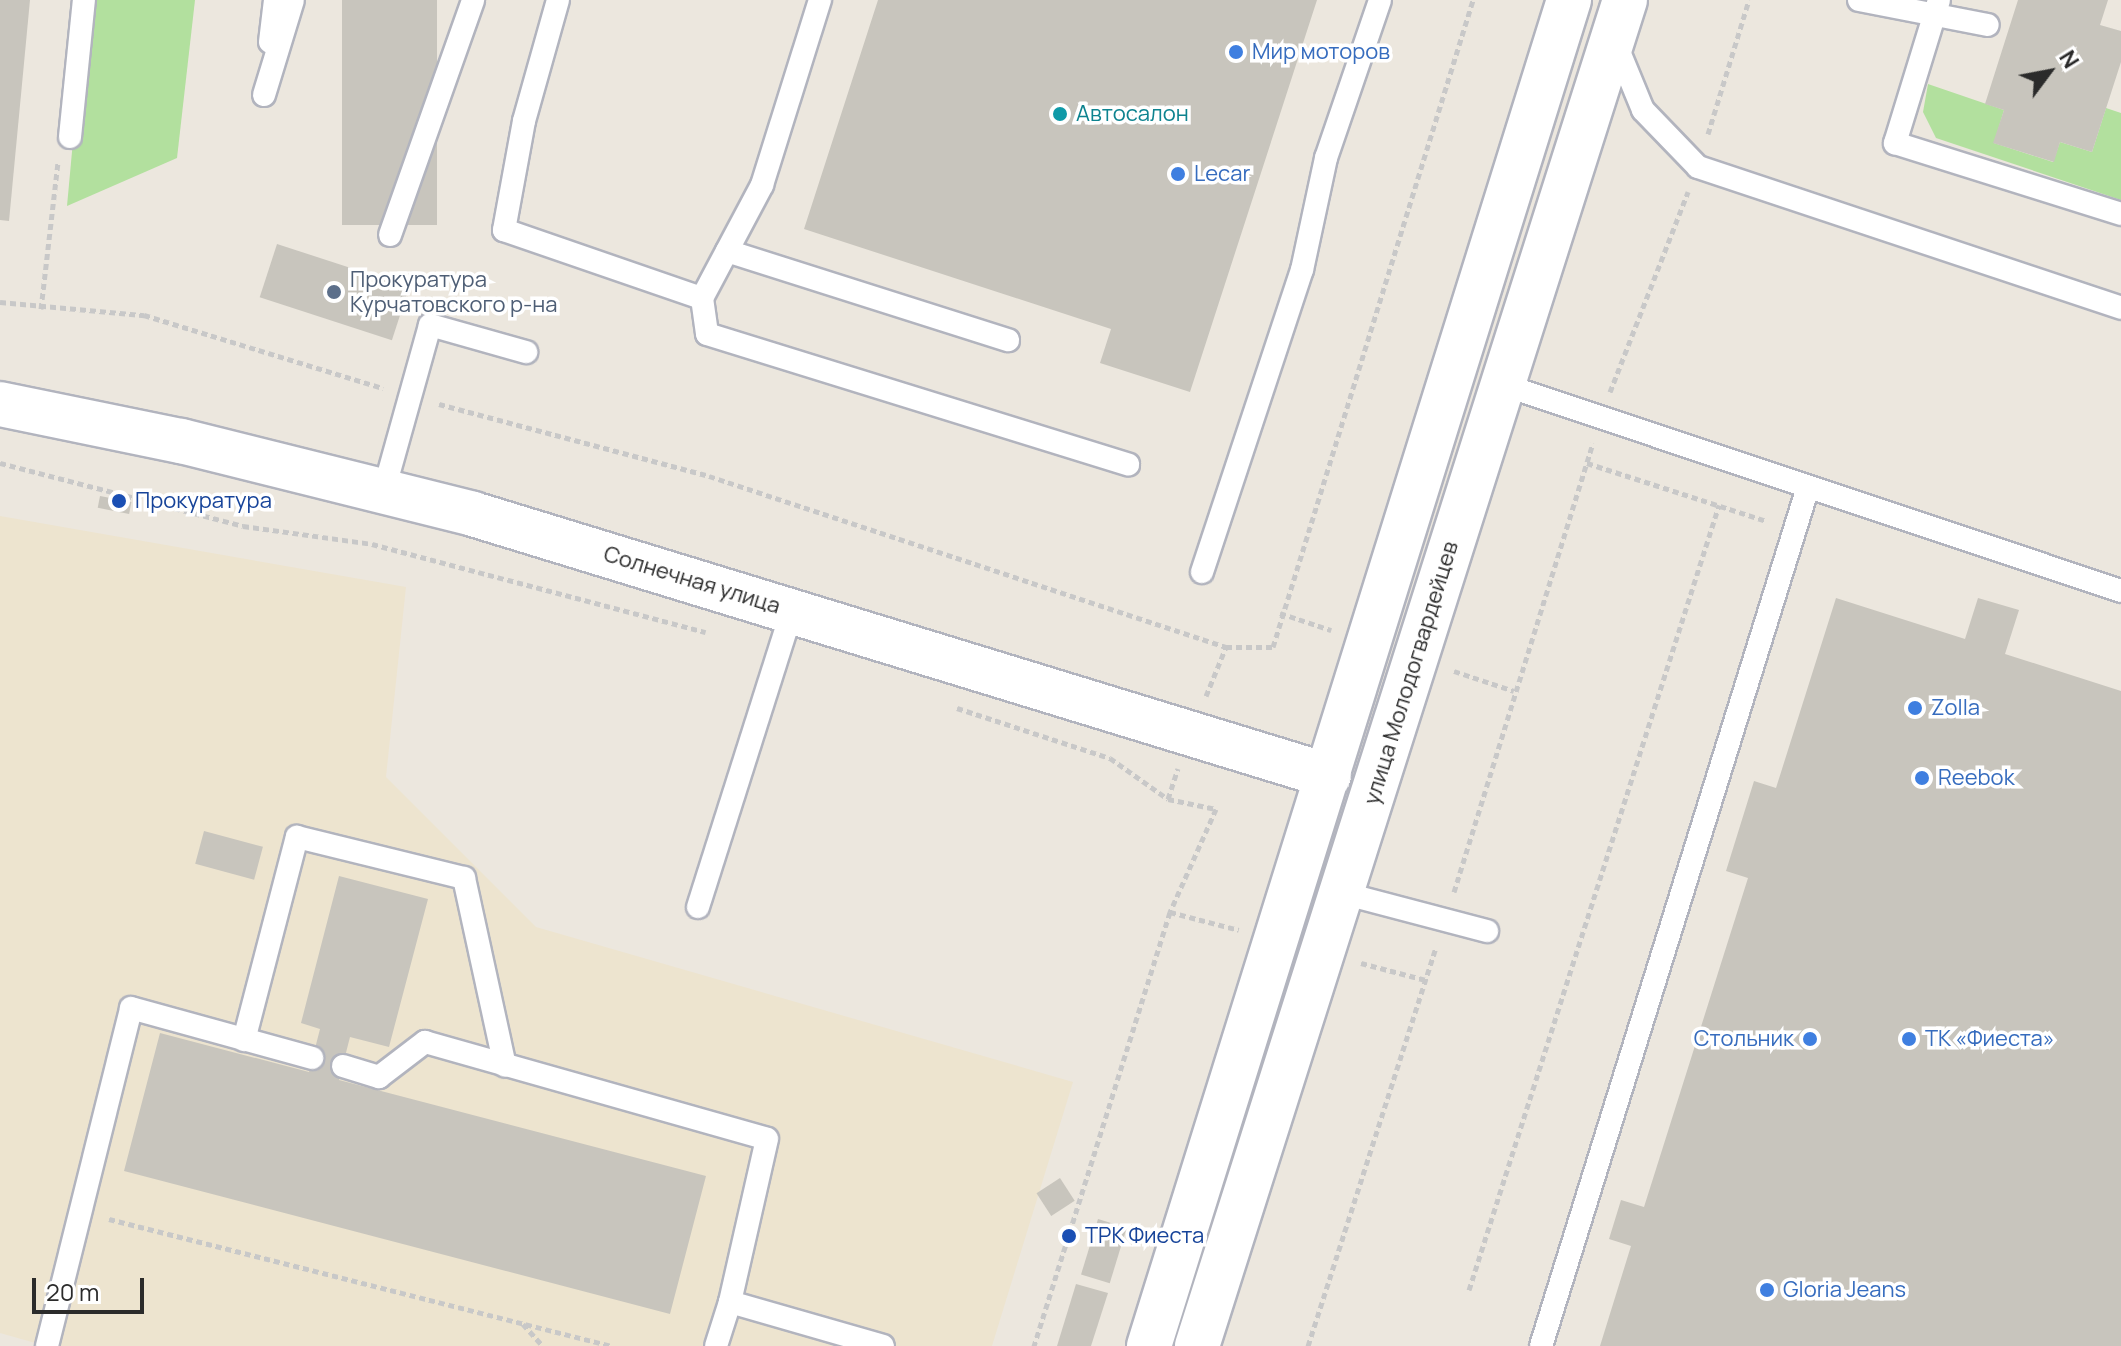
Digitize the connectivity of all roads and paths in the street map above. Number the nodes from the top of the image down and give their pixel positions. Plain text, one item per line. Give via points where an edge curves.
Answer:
1 (84, 0) edge
2 (275, 0) edge
3 (293, 0) edge
4 (473, 0) edge
5 (558, 0) edge
6 (820, 0) edge
7 (1380, 0) edge
8 (1569, 0) edge
9 (1749, 0) edge
10 (1859, 0) edge
11 (1937, 8) edge
12 (1619, 19) edge
13 (1988, 25) dead end
14 (70, 137) joint
15 (1698, 167) junction
16 (2121, 214) edge
17 (390, 235) dead end
18 (727, 251) junction
19 (702, 298) junction
20 (2121, 308) edge
21 (41, 309) dead end
22 (1008, 340) dead end
23 (526, 352) dead end
24 (1501, 384) junction
25 (0, 404) edge
26 (1600, 417) junction
27 (0, 463) edge
28 (1587, 463) junction
29 (1128, 464) dead end
30 (1808, 487) junction
31 (384, 490) junction
32 (1719, 505) junction
33 (1794, 529) junction
34 (1202, 572) dead end
35 (2121, 591) edge
36 (792, 610) junction
37 (720, 635) dead end
38 (945, 705) dead end
39 (1329, 776) junction
40 (1375, 788) junction
41 (1342, 893) junction
42 (698, 907) dead end
43 (1445, 920) junction
44 (1487, 931) dead end
45 (244, 1040) junction
46 (312, 1058) dead end
47 (343, 1066) dead end
48 (505, 1066) junction
49 (81, 1212) junction
50 (1469, 1290) dead end
51 (730, 1302) junction
52 (523, 1324) junction
53 (47, 1346) edge
54 (543, 1346) edge
55 (612, 1346) edge
56 (716, 1346) edge
57 (883, 1346) edge
58 (1034, 1346) edge
59 (1149, 1346) edge
60 (1197, 1346) edge
61 (1308, 1346) edge
62 (1541, 1346) edge

1 - 14 lane
2 - 3 lane via 264,95
4 - 17 lane
5 - 19 lane via 524,121 504,230
6 - 18 lane via 762,185
7 - 34 lane via 1326,158 1302,270
8 - 39 main road
9 - 15 path
10 - 11 lane
11 - 13 lane
11 - 16 lane via 1895,143
12 - 15 lane via 1643,110
12 - 24 main road, улица Молодогвардейцев
14 - 21 path via 61,139
15 - 20 lane
15 - 26 path
18 - 19 lane
18 - 22 lane
19 - 29 lane via 707,334
23 - 31 lane via 430,325
24 - 26 lane
24 - 40 main road, улица Молодогвардейцев
25 - 31 main road, Солнечная улица
26 - 28 path
26 - 30 lane
27 - 37 path via 243,526 372,544
28 - 32 path
28 - 43 path
30 - 33 lane
30 - 35 lane
31 - 36 main road, Солнечная улица
32 - 33 path
32 - 50 path
33 - 62 lane
36 - 39 main road, Солнечная улица
36 - 42 lane
38 - 58 path via 1110,758 1168,799 1216,809 1170,912
39 - 40 main road, Солнечная улица
39 - 59 main road
40 - 41 main road, улица Молодогвардейцев
41 - 43 lane
41 - 60 main road, улица Молодогвардейцев
43 - 44 lane
43 - 61 path
45 - 46 lane
45 - 48 lane via 297,837 464,878
45 - 49 lane via 131,1008
47 - 48 lane via 379,1077 425,1042
48 - 51 lane via 767,1139
49 - 52 path
49 - 53 lane
51 - 56 lane
51 - 57 lane
52 - 54 path
52 - 55 path

